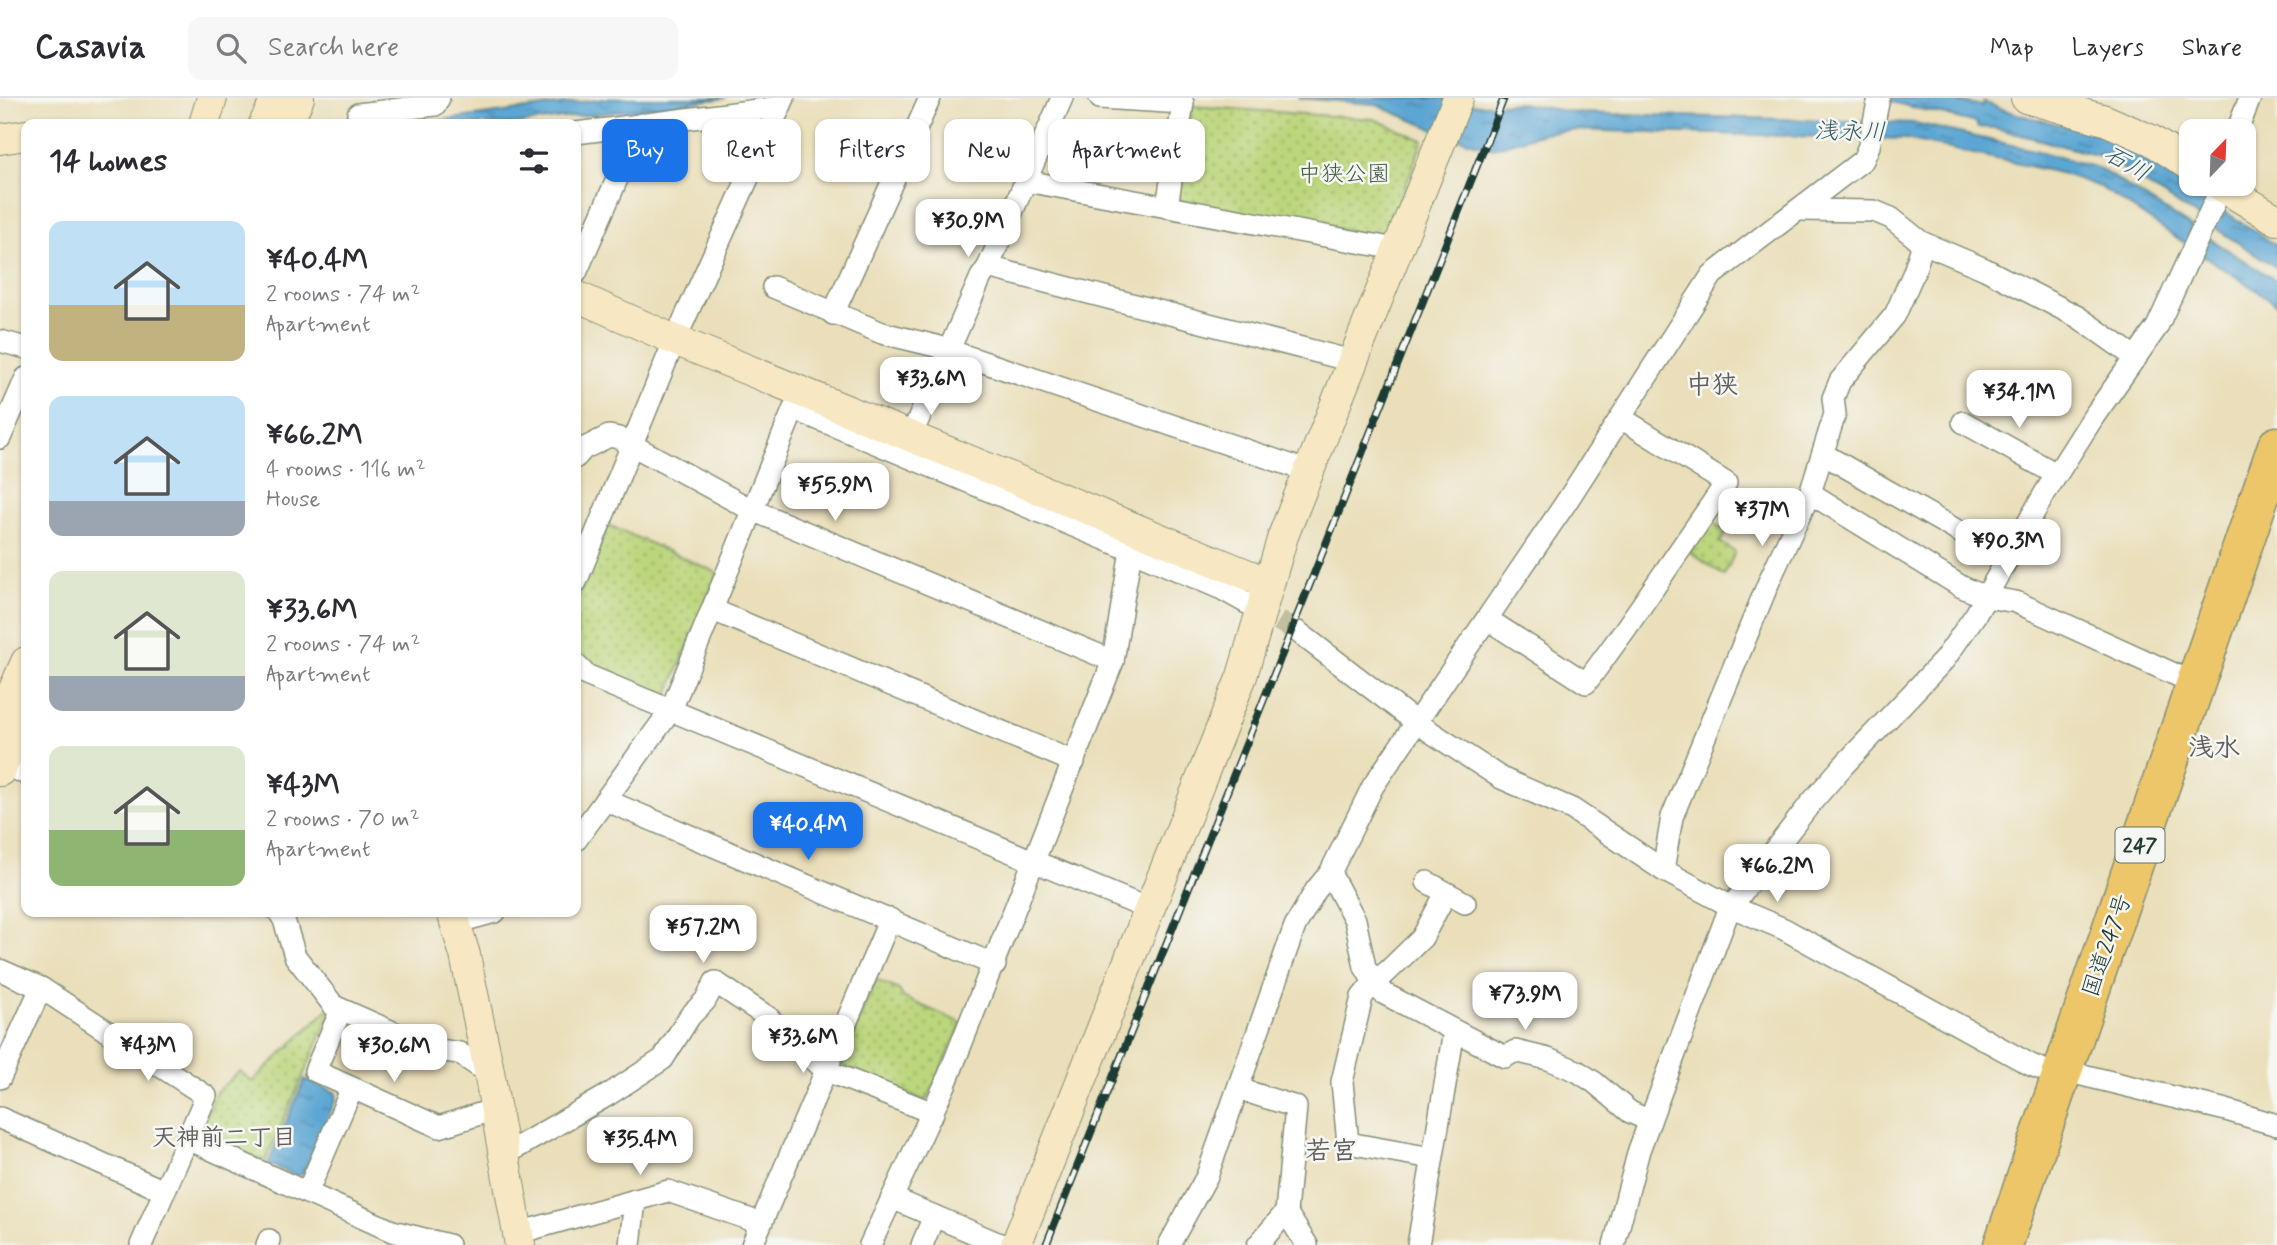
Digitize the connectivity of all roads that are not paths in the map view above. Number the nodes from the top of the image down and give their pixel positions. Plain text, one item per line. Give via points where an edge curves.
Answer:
1 (212, 98) edge
2 (276, 98) edge
3 (299, 98) edge
4 (930, 98) edge
5 (1062, 98) edge
6 (1100, 98) edge
7 (1458, 98) edge
8 (1879, 98) edge
9 (2026, 98) edge
10 (2250, 98) edge
11 (782, 102) edge
12 (434, 109) edge
13 (358, 114) dead end
14 (206, 119) edge
15 (266, 119) edge
16 (289, 119) edge
17 (673, 119) edge
18 (2242, 119) edge
19 (602, 129) edge
20 (581, 131) edge
21 (21, 136) edge
22 (0, 139) edge
23 (2179, 158) edge
24 (1034, 163) edge
25 (616, 182) edge
26 (1026, 182) edge
27 (1031, 182) edge
28 (2215, 196) edge
29 (2233, 196) edge
30 (1167, 207) junction
31 (1798, 210) junction
32 (2277, 220) edge
33 (1921, 242) junction
34 (1396, 249) junction
35 (581, 262) edge
36 (988, 267) junction
37 (773, 287) dead end
38 (581, 298) edge
39 (834, 314) junction
40 (675, 340) junction
41 (0, 341) edge
42 (21, 347) edge
43 (948, 351) junction
44 (2136, 358) junction
45 (1352, 361) junction
46 (21, 390) edge
47 (798, 400) junction
48 (1621, 418) junction
49 (1963, 422) dead end
50 (911, 436) junction
51 (0, 438) edge
52 (631, 444) junction
53 (2277, 446) edge
54 (581, 447) edge
55 (1823, 454) junction
56 (1308, 471) junction
57 (2056, 474) junction
58 (1810, 493) junction
59 (752, 510) junction
60 (1131, 550) junction
61 (2007, 559) junction
62 (581, 569) edge
63 (1258, 593) junction
64 (1986, 597) junction
65 (713, 610) junction
66 (1487, 619) junction
67 (1298, 632) tunnel mouth
68 (1113, 661) junction
69 (21, 673) edge
70 (581, 679) edge
71 (2196, 684) junction
72 (671, 710) junction
73 (0, 721) edge
74 (1416, 723) junction
75 (21, 730) edge
76 (1074, 762) junction
77 (10, 769) edge
78 (605, 800) junction
79 (581, 833) edge
80 (1035, 863) junction
81 (1663, 870) junction
82 (1330, 873) junction
83 (1427, 883) dead end
84 (1446, 893) junction
85 (1465, 903) dead end
86 (1732, 907) junction
87 (1151, 910) junction
88 (282, 917) edge
89 (454, 918) edge
90 (890, 919) junction
91 (995, 965) junction
92 (0, 970) edge
93 (1374, 982) junction
94 (41, 988) junction
95 (341, 1010) junction
96 (1454, 1031) junction
97 (488, 1066) junction
98 (827, 1072) junction
99 (2061, 1073) junction
100 (0, 1078) edge
101 (352, 1088) junction
102 (1239, 1089) junction
103 (495, 1109) junction
104 (933, 1113) junction
105 (0, 1118) edge
106 (1650, 1121) junction
107 (2277, 1125) edge
108 (188, 1139) junction
109 (505, 1155) junction
110 (1432, 1158) junction
111 (164, 1191) junction
112 (307, 1194) junction
113 (892, 1198) junction
114 (635, 1200) junction
115 (1286, 1212) junction
116 (934, 1216) junction
117 (760, 1223) junction
118 (519, 1239) edge
119 (141, 1245) edge
120 (448, 1245) edge
121 (630, 1245) edge
122 (752, 1245) edge
123 (870, 1245) edge
124 (922, 1245) edge
125 (1002, 1245) edge
126 (1016, 1245) edge
127 (1169, 1245) edge
128 (1258, 1245) edge
129 (1307, 1245) edge
130 (1418, 1245) edge
131 (1614, 1245) edge
132 (2003, 1245) edge

1 - 14 street
2 - 15 street
3 - 16 street
4 - 39 street
5 - 24 street
6 - 30 street via 1184,103
7 - 34 street
8 - 31 street via 1863,160
9 - 23 street via 2105,120
10 - 18 street
11 - 17 street
11 - 40 street
12 - 13 street
19 - 20 street
21 - 22 street
25 - 35 street
26 - 36 street
27 - 30 street
28 - 44 street via 2157,327
29 - 32 street
30 - 34 street
31 - 33 street via 1874,211 1891,218
31 - 48 street via 1712,275
33 - 44 street via 2035,293
33 - 55 street via 1914,272 1895,314 1840,380
34 - 45 street
36 - 43 street
36 - 45 street
37 - 39 street
38 - 40 street
39 - 43 street
40 - 47 street
40 - 52 street
41 - 42 street
43 - 50 street
43 - 56 street
44 - 57 street
45 - 56 street
46 - 51 street
47 - 50 street
47 - 59 street
47 - 60 street
48 - 66 street
48 - 66 street via 1726,483 1586,683
49 - 57 street
50 - 63 street
52 - 54 street via 608,436
52 - 59 street
52 - 62 street
53 - 71 highway, 国道247号 / 247
55 - 58 street
55 - 61 street
56 - 63 street
57 - 61 street
58 - 64 street via 1962,587
58 - 81 street via 1672,817
59 - 65 street
59 - 68 street
60 - 63 street via 1222,589
60 - 68 street
61 - 64 street
63 - 87 street via 1242,676
64 - 71 street via 2017,602
64 - 86 street via 1944,660 1810,804
65 - 72 street
65 - 76 street
66 - 74 street
67 - 74 street
68 - 76 street
69 - 73 street
70 - 72 street
71 - 99 highway, 国道247号 / 247
72 - 78 street
72 - 80 street
74 - 81 street via 1501,778 1572,809
74 - 82 street via 1373,786
75 - 77 street
76 - 80 street
78 - 79 street
78 - 90 street
80 - 87 street
80 - 91 street
81 - 86 street
82 - 93 street via 1355,920 1365,967
82 - 102 street via 1295,926
83 - 84 street
84 - 85 street
84 - 93 street via 1422,938
86 - 99 street via 1784,929 2031,1065
86 - 106 street
87 - 126 street
88 - 95 street via 295,956
89 - 97 street
90 - 91 street
90 - 98 street
91 - 104 street
92 - 94 street
93 - 96 street via 1383,993
93 - 110 street via 1362,997 1342,1082 1348,1143
94 - 100 street
94 - 108 street via 206,1096
95 - 97 street via 431,1049 459,1053 478,1066
95 - 101 street via 315,1071
96 - 106 street via 1505,1057 1516,1051 1577,1071 1630,1112
96 - 110 street
97 - 103 street
98 - 104 street
98 - 109 street via 769,1018 715,982 663,1059
98 - 117 street
99 - 107 street
99 - 132 highway, 国道247号 / 247
101 - 103 street via 439,1127
101 - 112 street
102 - 115 street via 1296,1107
102 - 127 street via 1208,1176
103 - 109 street
104 - 113 street
105 - 111 street
106 - 131 street
108 - 111 street
108 - 112 street
109 - 118 street
110 - 130 street
111 - 119 street
112 - 120 street via 392,1231
113 - 116 street
113 - 123 street
114 - 117 street via 668,1191
114 - 118 street
114 - 121 street
115 - 128 street
115 - 129 street
116 - 124 street
116 - 125 street
117 - 122 street

